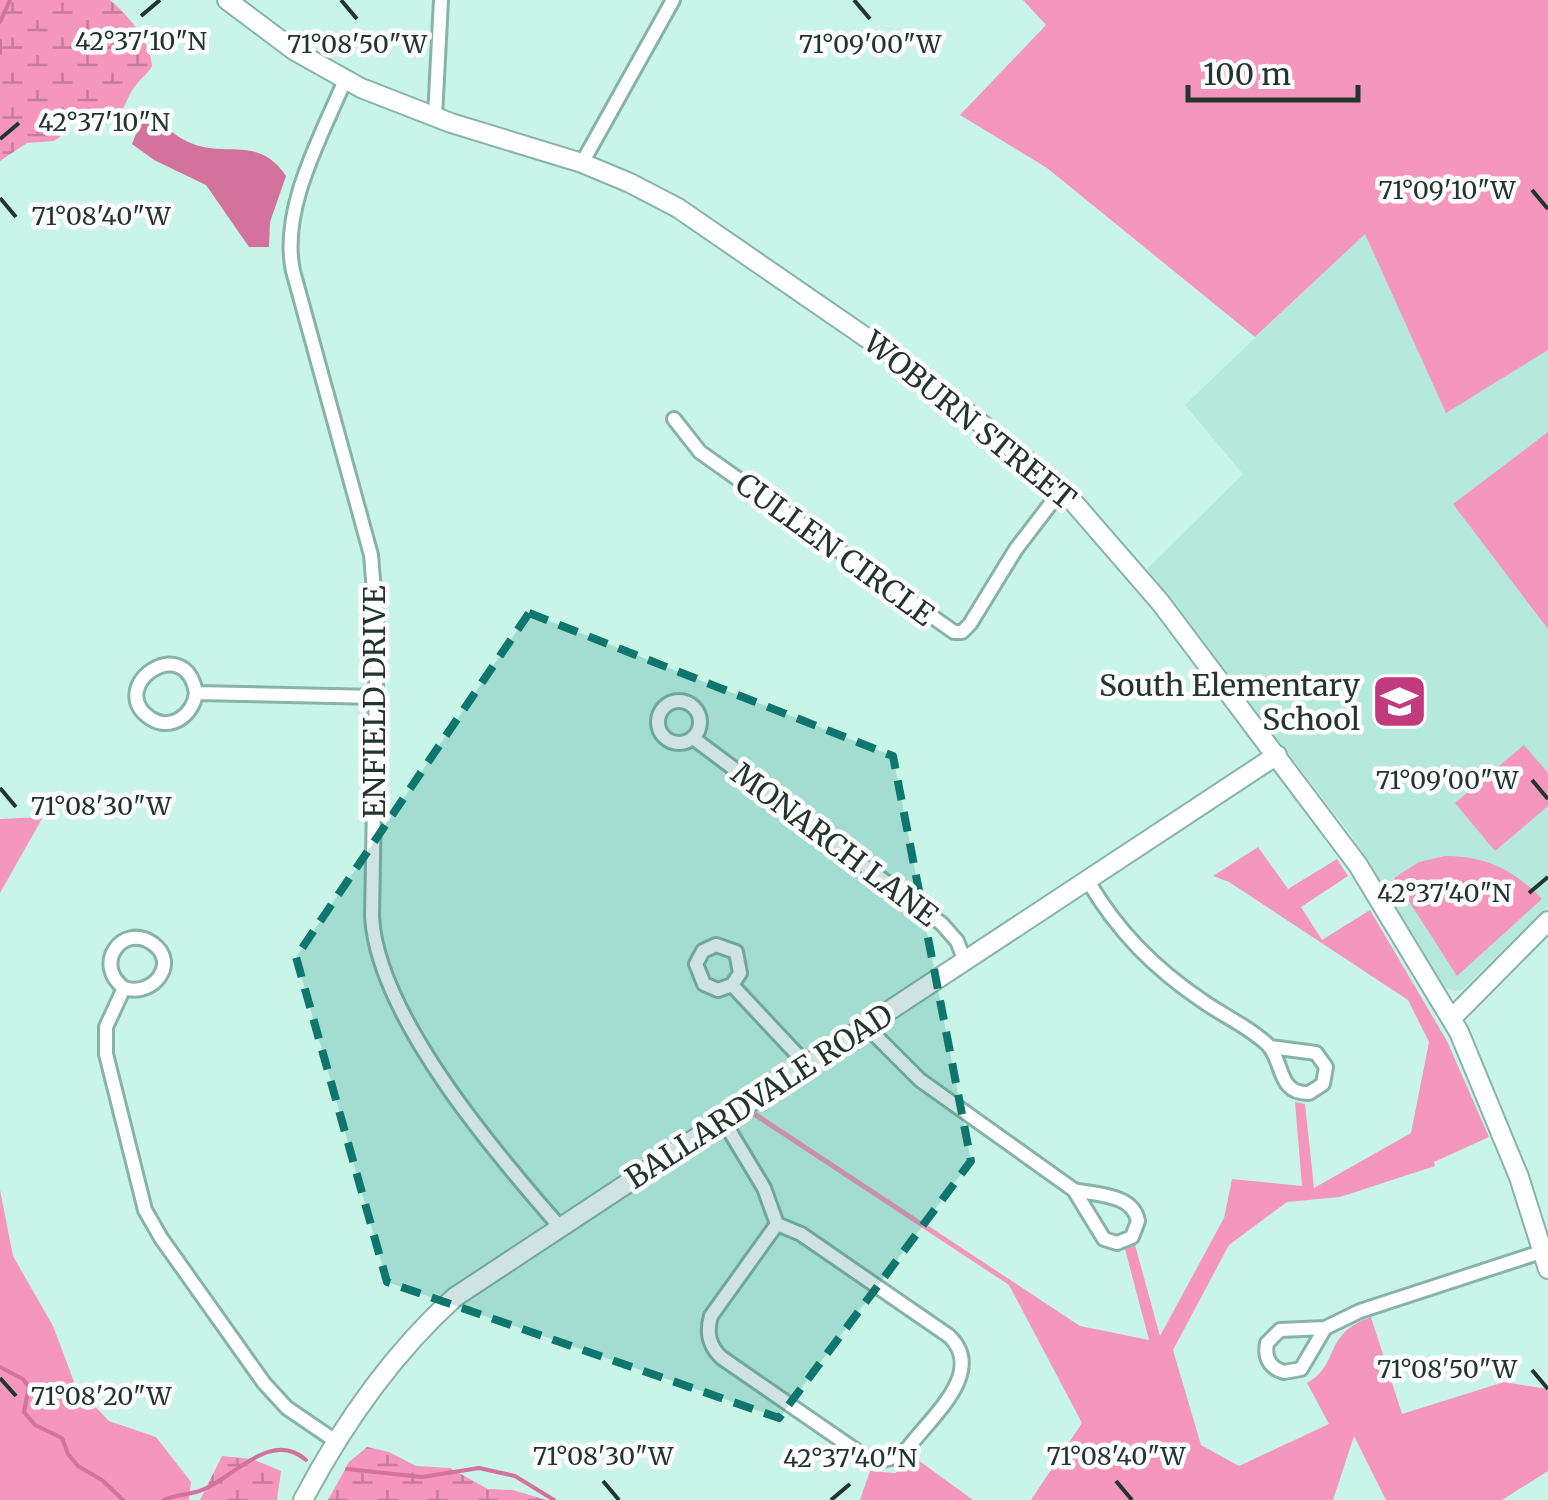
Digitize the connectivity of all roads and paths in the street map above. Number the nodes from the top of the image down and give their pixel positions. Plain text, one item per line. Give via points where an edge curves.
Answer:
1 (226, 0) edge
2 (441, 0) edge
3 (673, 0) edge
4 (345, 80) junction
5 (436, 117) junction
6 (582, 163) junction
7 (674, 419) dead end
8 (1062, 489) junction
9 (196, 693) junction
10 (377, 697) junction
11 (693, 738) dead end
12 (1278, 756) junction
13 (1088, 881) junction
14 (1548, 922) edge
15 (965, 961) junction
16 (732, 985) dead end
17 (124, 988) junction
18 (1452, 1018) junction
19 (866, 1026) junction
20 (1270, 1046) junction
21 (807, 1065) junction
22 (723, 1120) junction
23 (1074, 1190) junction
24 (777, 1224) junction
25 (560, 1227) junction
26 (1546, 1257) edge
27 (1324, 1328) junction
28 (337, 1442) junction
29 (303, 1500) edge

1 - 4 street, WOBURN STREET
2 - 5 street
3 - 6 street
4 - 5 street, WOBURN STREET
4 - 10 street, ENFIELD DRIVE via 294,208 289,248 368,538
5 - 6 street, WOBURN STREET
6 - 8 street, WOBURN STREET via 653,194 721,236 926,378
7 - 8 street, CULLEN CIRCLE via 700,452 954,632 970,624
8 - 12 street, WOBURN STREET via 1122,554
9 - 9 street via 183,669 165,664 147,672 137,697 146,714 163,723 182,718
9 - 10 street
10 - 25 street, ENFIELD DRIVE via 372,917 380,965 460,1105
11 - 15 street, MONARCH LANE via 942,924
12 - 13 street, BALLARDVALE ROAD
12 - 18 street, WOBURN STREET via 1358,865
13 - 15 street, BALLARDVALE ROAD
13 - 20 street via 1112,922 1152,963
14 - 18 street
15 - 19 street, BALLARDVALE ROAD
16 - 21 street
17 - 17 street via 112,976 114,951 135,938 152,942 164,965 158,982 142,991
17 - 28 street via 106,1027 106,1054 145,1210 264,1383
18 - 26 street, WOBURN STREET
19 - 21 street, BALLARDVALE ROAD
19 - 23 street via 920,1080
20 - 20 street via 1292,1090 1309,1094 1323,1084 1326,1067 1316,1054
21 - 22 street, BALLARDVALE ROAD
22 - 24 street via 764,1188
22 - 25 street, BALLARDVALE ROAD
23 - 23 street via 1104,1239 1117,1243 1132,1236 1138,1221 1132,1206
24 - 24 street via 802,1234 959,1347 960,1381 896,1456 875,1460 861,1454 712,1346 711,1316
25 - 28 street, BALLARDVALE ROAD via 429,1320 370,1389
26 - 27 street via 1360,1311
27 - 27 street via 1276,1332 1266,1347 1270,1364 1284,1372 1300,1369
28 - 29 street, BALLARDVALE ROAD

